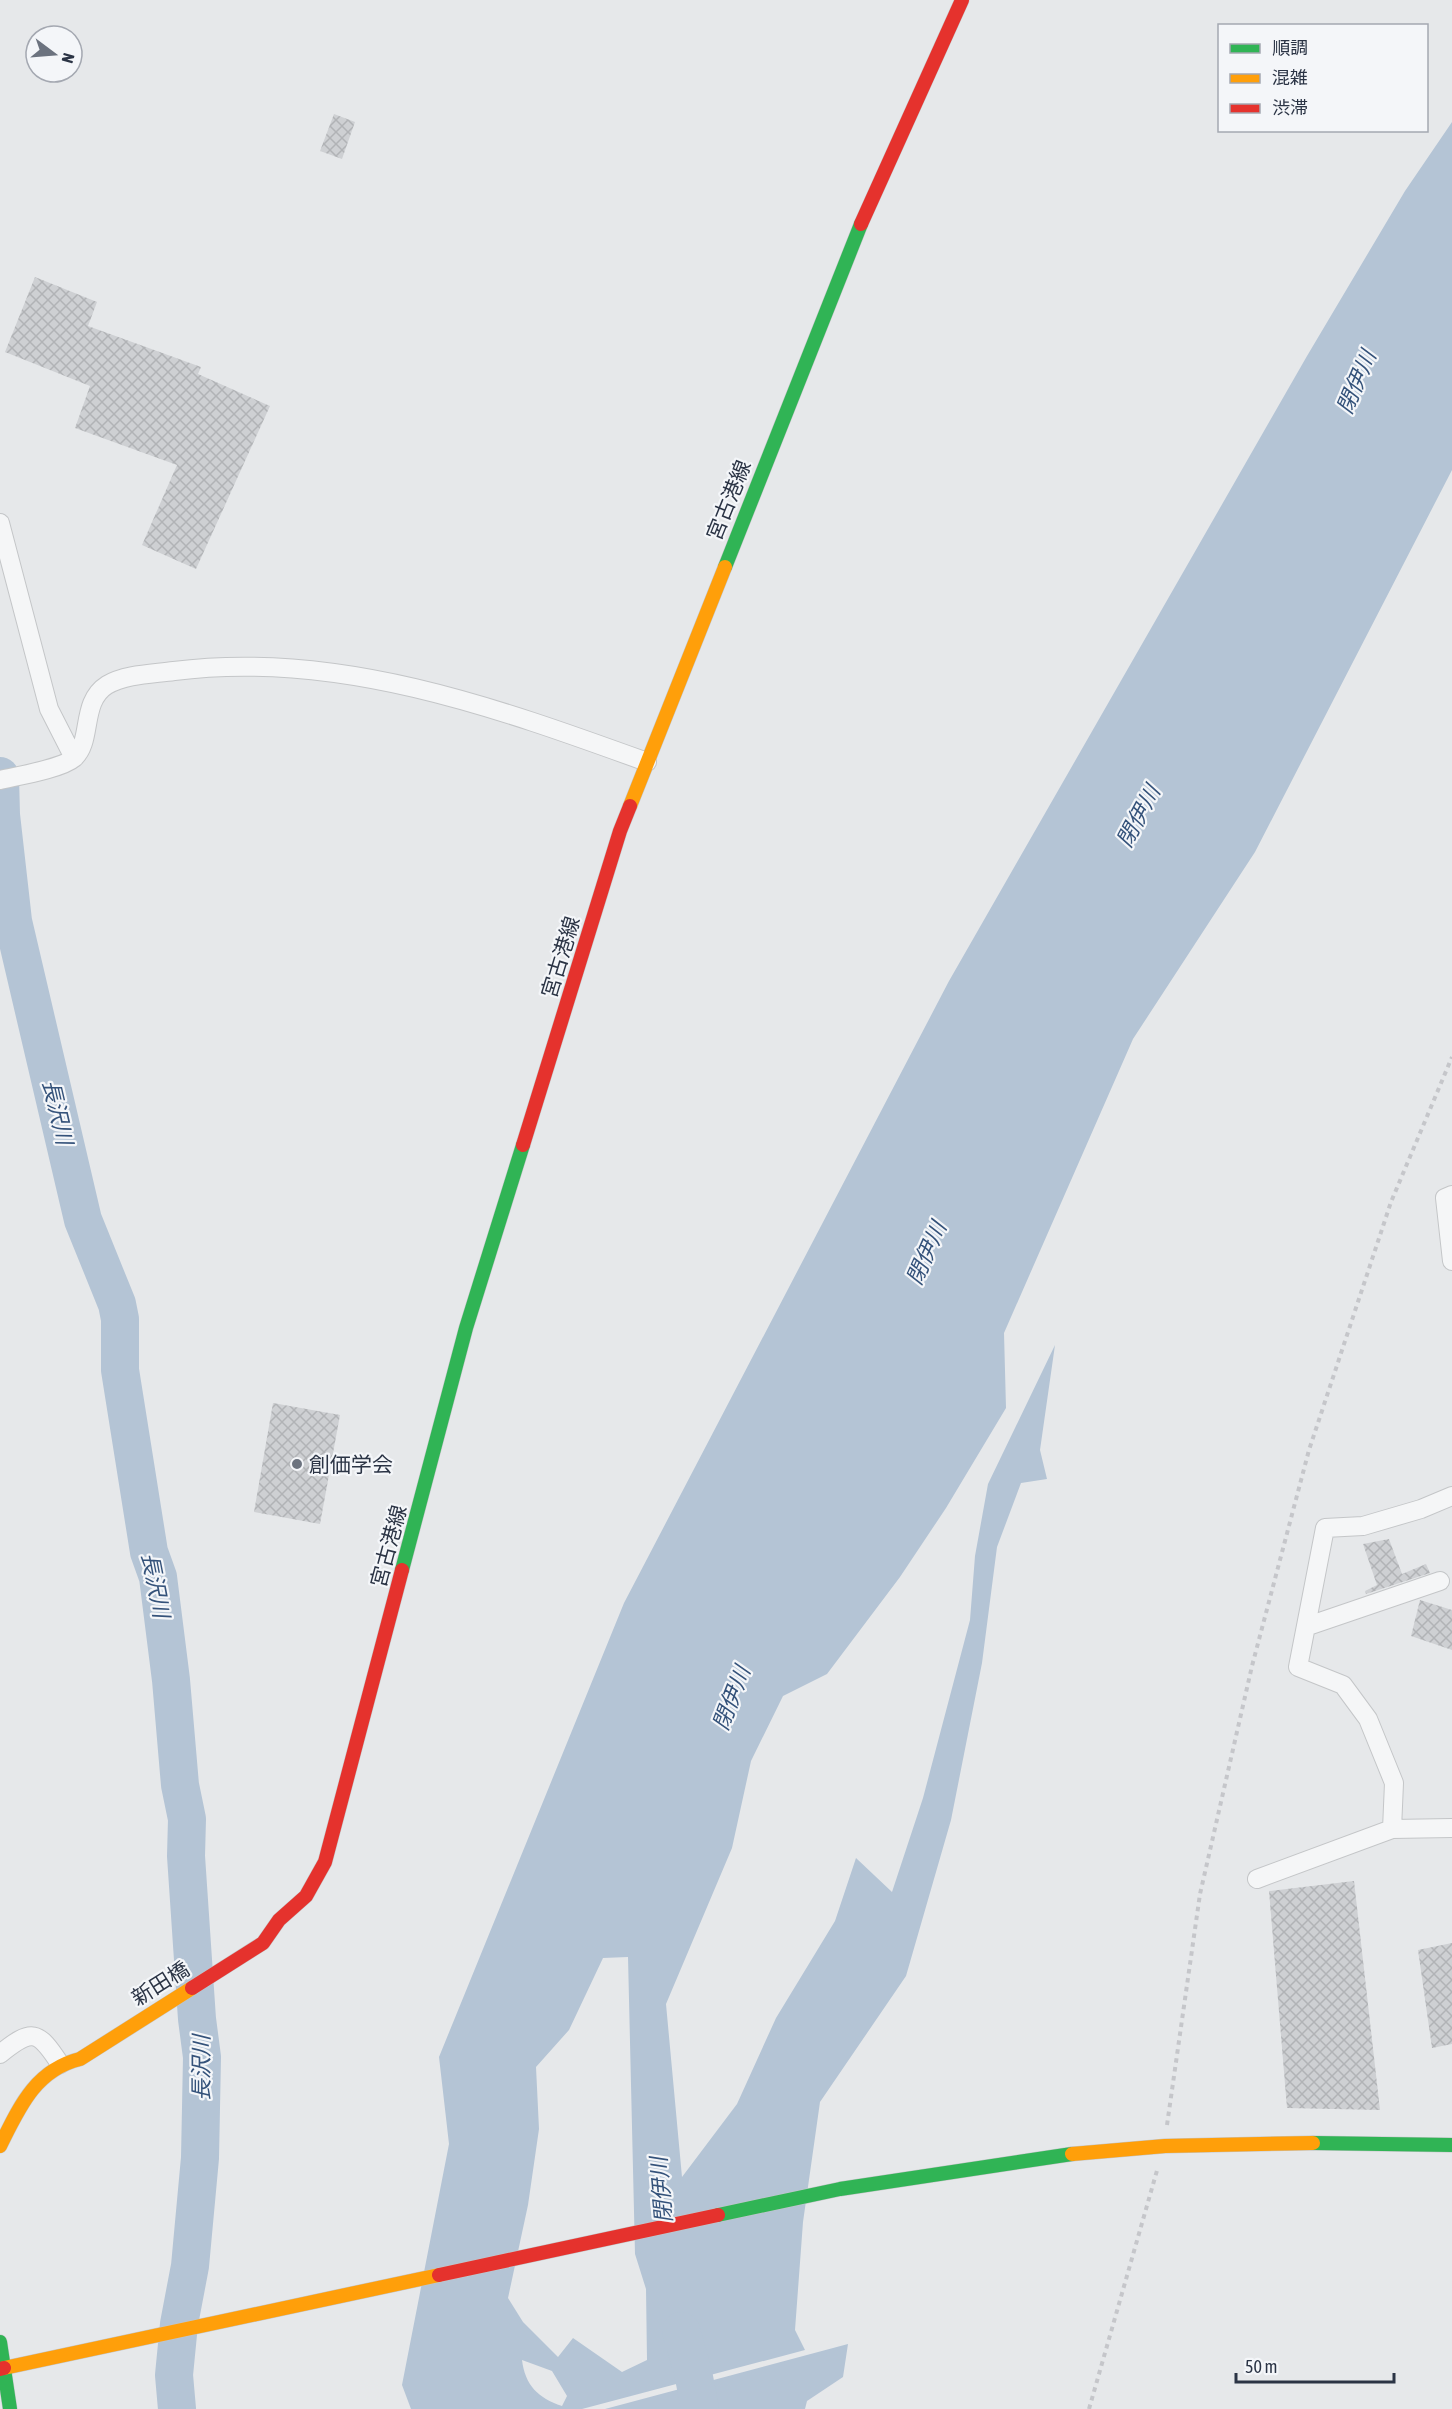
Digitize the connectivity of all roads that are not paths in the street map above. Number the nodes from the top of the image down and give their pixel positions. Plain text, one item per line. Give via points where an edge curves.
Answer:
1 (962, 0) edge
2 (0, 523) edge
3 (74, 758) junction
4 (647, 762) junction
5 (0, 780) edge
6 (1452, 1195) edge
7 (1452, 1261) edge
8 (1452, 1496) edge
9 (1440, 1581) dead end
10 (1308, 1626) junction
11 (1452, 1828) edge
12 (1392, 1829) junction
13 (1257, 1879) dead end
14 (262, 1943) joint
15 (0, 2054) edge
16 (60, 2064) junction
17 (1452, 2145) edge
18 (0, 2146) edge
19 (0, 2342) edge
20 (2, 2368) edge
21 (10, 2409) edge

1 - 4 main road, 宮古港線 via 865,213
2 - 3 street via 49,709
3 - 4 street via 83,740 90,706 106,686 135,676 214,666 320,671 394,682 520,716
3 - 5 street
4 - 14 main road, 宮古港線 via 620,831 466,1328 326,1862 306,1896 279,1920
6 - 7 street via 1445,1198
8 - 10 street via 1363,1526 1325,1528
9 - 10 street
10 - 12 street via 1298,1668 1343,1685 1368,1719 1394,1783
11 - 12 street
12 - 13 street
14 - 16 main road, 新田橋 via 80,2059
15 - 16 street via 29,2036 40,2038
16 - 18 main road via 19,2108
17 - 20 main road via 1164,2146 840,2189
19 - 20 main road
20 - 21 main road

